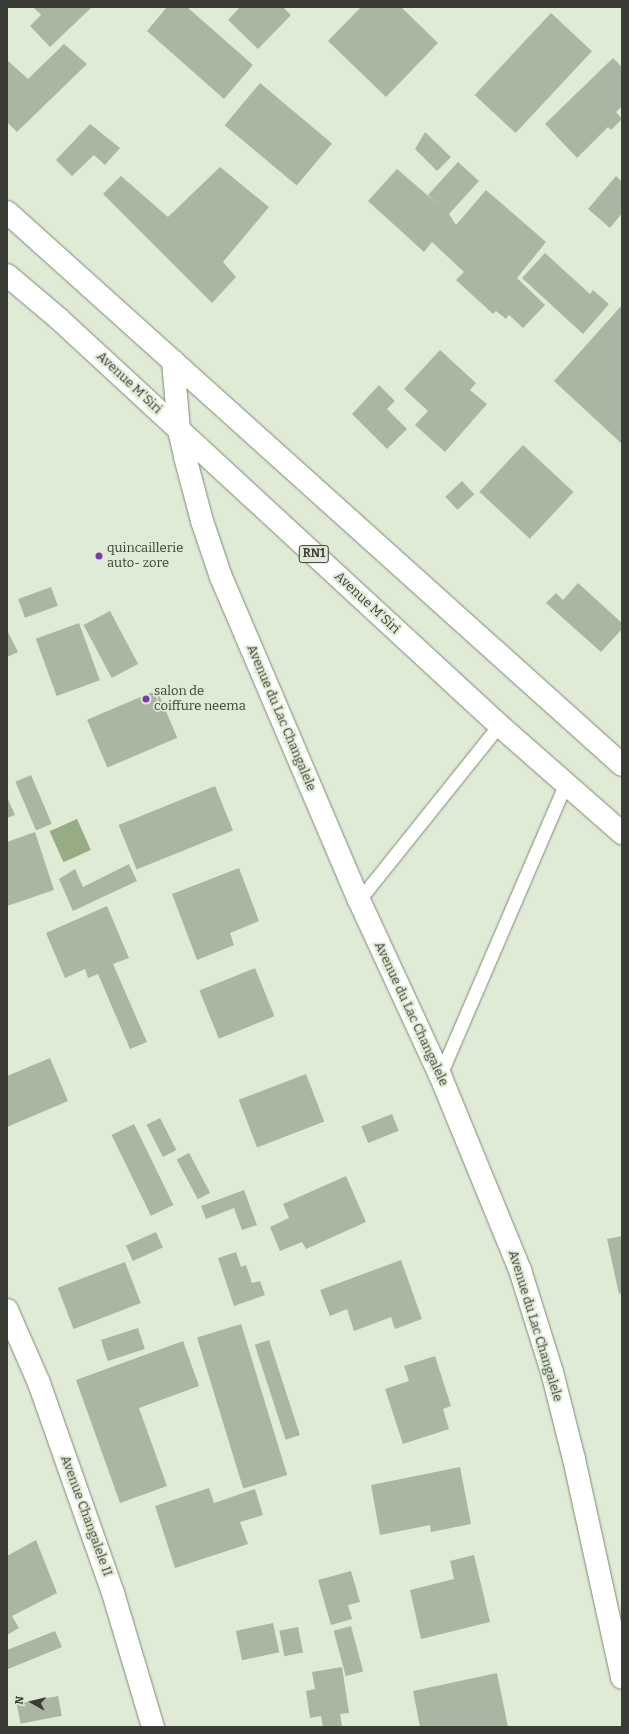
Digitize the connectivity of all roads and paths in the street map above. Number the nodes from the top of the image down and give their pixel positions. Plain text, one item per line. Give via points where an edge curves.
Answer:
1 (7, 212) edge
2 (7, 275) edge
3 (173, 361) junction
4 (179, 430) junction
5 (499, 725) junction
6 (622, 765) edge
7 (566, 782) junction
8 (622, 833) edge
9 (359, 900) junction
10 (440, 1075) junction
11 (7, 1310) edge
12 (622, 1678) edge
13 (153, 1727) edge

1 - 3 main road
2 - 4 main road, Avenue M'Siri / RN1 via 59,319
3 - 4 main road, Avenue du Lac Changalele
3 - 6 main road
4 - 5 main road, Avenue M'Siri / RN1
4 - 9 main road, Avenue du Lac Changalele via 193,491 221,577
5 - 7 main road, Avenue M'Siri / RN1
5 - 9 lane
7 - 8 main road, Avenue M'Siri / RN1
7 - 10 lane
9 - 10 main road, Avenue du Lac Changalele
10 - 12 main road, Avenue du Lac Changalele via 520,1270 552,1372 574,1459
11 - 13 main road, Avenue Changalele II via 39,1383 114,1593

